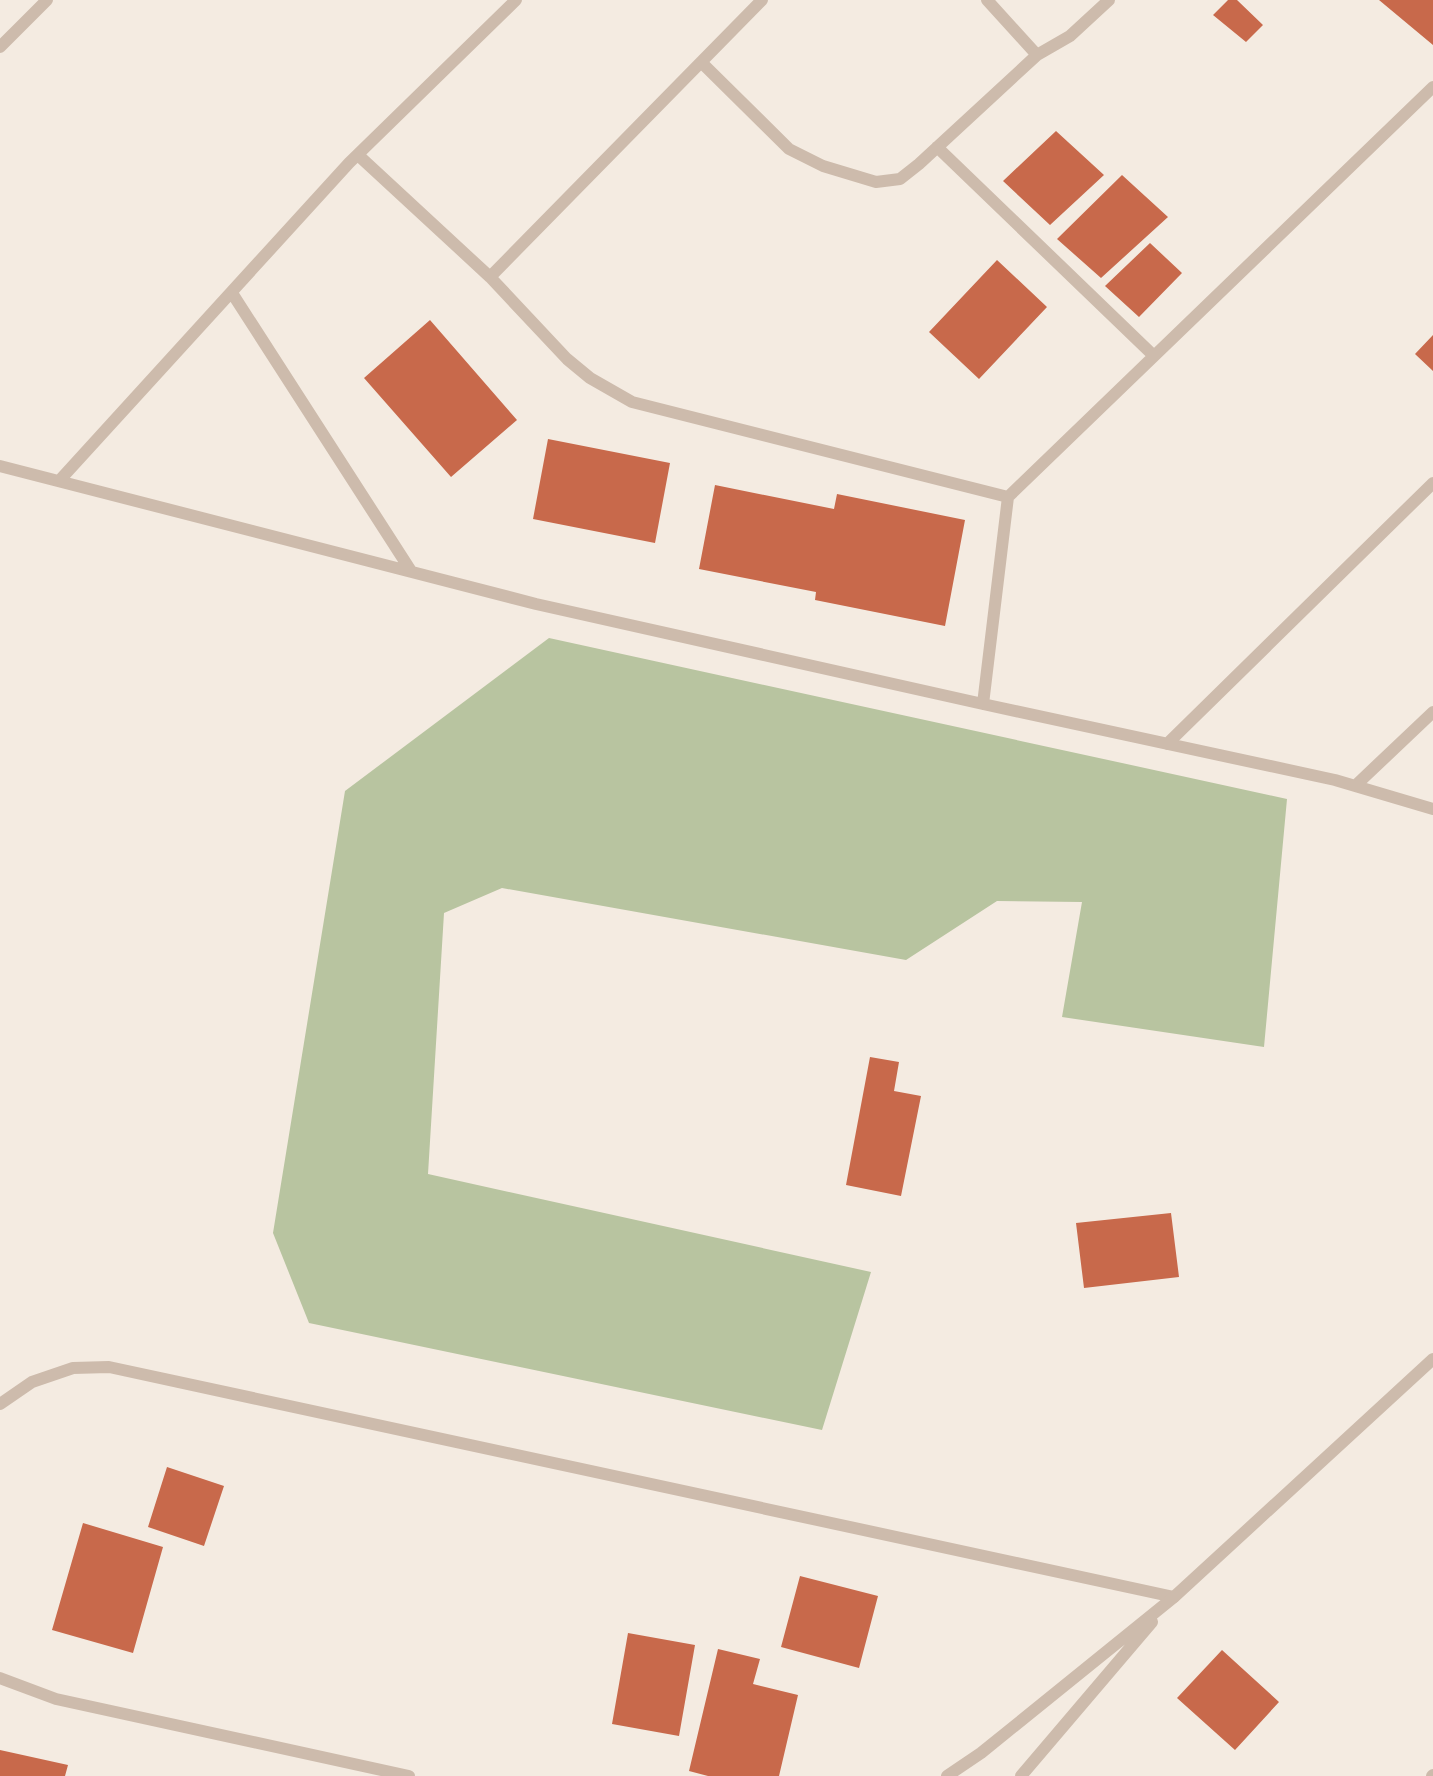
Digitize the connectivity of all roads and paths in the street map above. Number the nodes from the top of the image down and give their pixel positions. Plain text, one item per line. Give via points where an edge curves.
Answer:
1 (47, 0) edge
2 (516, 0) edge
3 (762, 0) edge
4 (987, 0) edge
5 (1109, 0) edge
6 (0, 47) edge
7 (1037, 56) junction
8 (701, 62) junction
9 (1433, 87) edge
10 (937, 147) junction
11 (358, 155) junction
12 (490, 277) junction
13 (232, 293) junction
14 (1154, 356) junction
15 (0, 466) edge
16 (59, 481) junction
17 (1433, 483) edge
18 (1008, 497) junction
19 (411, 572) junction
20 (984, 704) junction
21 (1433, 712) edge
22 (1167, 744) junction
23 (1356, 786) junction
24 (1433, 809) edge
25 (1433, 1359) edge
26 (0, 1404) edge
27 (1174, 1597) junction
28 (0, 1678) edge
29 (409, 1776) edge
30 (947, 1776) edge
31 (1021, 1776) edge

1 - 6 street
2 - 11 street
3 - 8 street
4 - 7 street
5 - 7 street via 1070,36
7 - 10 street
8 - 10 street via 789,149 823,166 876,182 900,179
8 - 12 street
9 - 14 street
10 - 14 street
11 - 12 street
11 - 13 street
12 - 18 street via 573,364 590,378 632,402
13 - 16 street
13 - 19 street
14 - 18 street
15 - 16 street
16 - 19 street
17 - 22 street
18 - 20 street
19 - 20 street via 536,604
20 - 22 street
21 - 23 street
22 - 23 street
23 - 24 street
25 - 27 street
26 - 27 street via 32,1382 73,1368 109,1366
27 - 30 street via 981,1753
27 - 31 street
28 - 29 street via 56,1699

